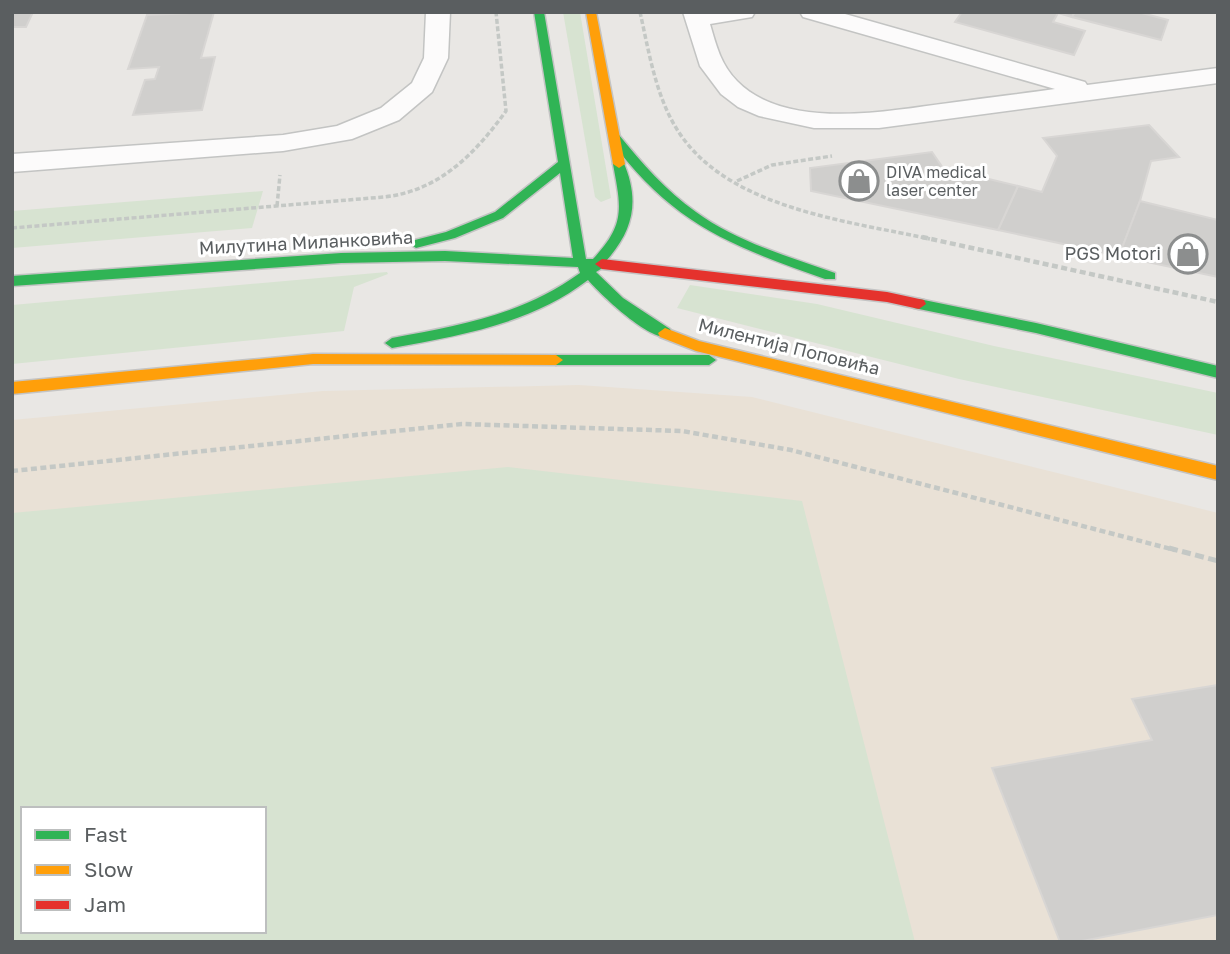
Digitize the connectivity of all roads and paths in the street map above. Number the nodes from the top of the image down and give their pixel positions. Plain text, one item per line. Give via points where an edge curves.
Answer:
1 (438, 12) edge
2 (496, 12) edge
3 (539, 12) edge
4 (590, 12) edge
5 (640, 12) edge
6 (744, 12) edge
7 (811, 12) edge
8 (696, 16) edge
9 (1218, 75) edge
10 (1087, 91) junction
11 (614, 138) junction
12 (12, 163) edge
13 (562, 165) junction
14 (12, 228) edge
15 (341, 258) junction
16 (602, 263) junction
17 (584, 268) junction
18 (12, 281) edge
19 (887, 297) junction
20 (1218, 302) edge
21 (313, 359) junction
22 (750, 360) junction
23 (1218, 372) edge
24 (12, 388) edge
25 (12, 471) edge
26 (1218, 472) edge
27 (1218, 561) edge

1 - 12 street via 436,58 423,87 390,114 342,133 283,142
2 - 14 path via 506,111 485,141 436,181 411,192 380,197
3 - 13 street
4 - 11 street
5 - 20 path via 650,58 679,134 704,160 765,198 801,211
6 - 8 street
7 - 10 street
8 - 10 street via 714,70 726,85 755,104 787,115 850,123
9 - 10 street
11 - 16 street via 626,216
11 - 19 street via 699,220 765,251
13 - 15 street via 499,215 474,227 411,246
13 - 17 street
15 - 17 street, Милутина Миланковића via 445,257
15 - 18 street, Милутина Миланковића
16 - 17 street, Милутина Миланковића
16 - 19 street
17 - 21 street via 536,307 450,331
17 - 22 street, Милентија Поповића via 614,299 664,333
19 - 23 street
21 - 22 street
21 - 24 street
22 - 26 street, Милентија Поповића
25 - 27 path via 462,424 682,431 791,450

